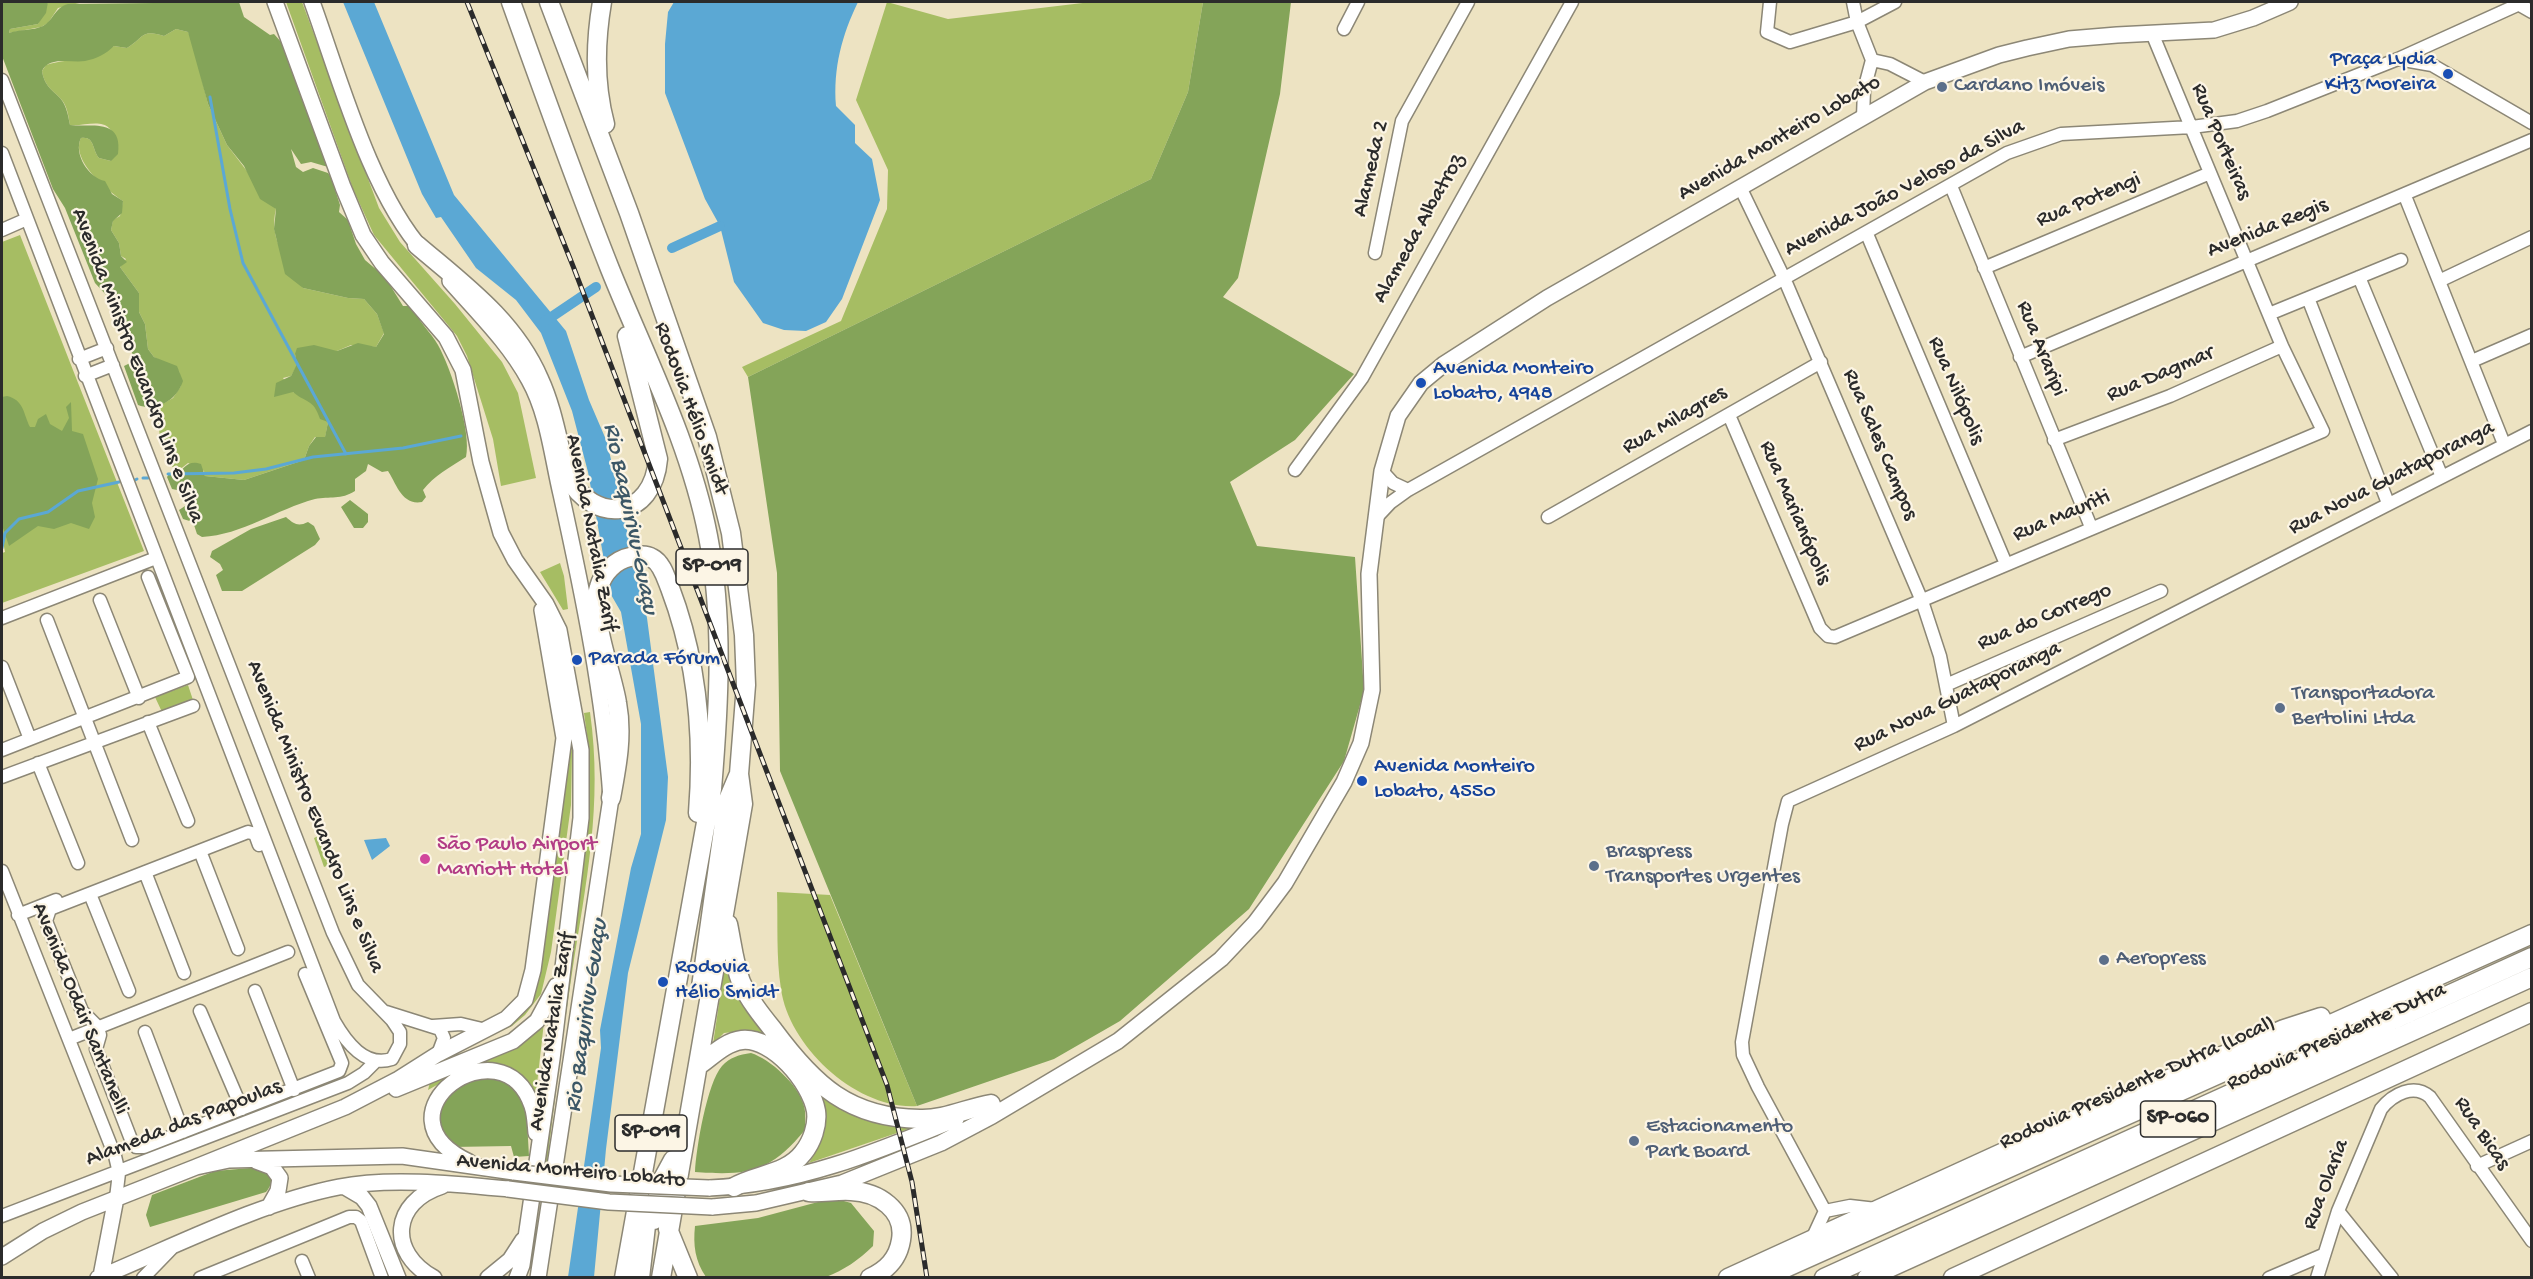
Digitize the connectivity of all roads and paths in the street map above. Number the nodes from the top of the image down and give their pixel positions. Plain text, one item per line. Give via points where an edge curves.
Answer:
1 (275, 2) edge
2 (312, 2) edge
3 (511, 2) edge
4 (549, 2) edge
5 (602, 2) edge
6 (1358, 2) edge
7 (1467, 2) edge
8 (1572, 2) edge
9 (1770, 2) edge
10 (1853, 2) edge
11 (1895, 2) edge
12 (2290, 2) edge
13 (2521, 3) edge
14 (2532, 12) edge
15 (1857, 22) junction
16 (1344, 29) dead end
17 (2152, 33) junction
18 (2425, 46) junction
19 (2398, 58) junction
20 (1872, 60) junction
21 (2432, 65) junction
22 (2, 80) edge
23 (1925, 82) junction
24 (1863, 117) junction
25 (2532, 123) edge
26 (2192, 127) junction
27 (2532, 140) edge
28 (2, 153) edge
29 (2210, 173) junction
30 (1951, 186) junction
31 (1741, 189) junction
32 (2405, 196) junction
33 (628, 213) junction
34 (27, 219) junction
35 (2, 230) edge
36 (1867, 234) junction
37 (2532, 237) edge
38 (417, 245) junction
39 (1375, 253) dead end
40 (2247, 260) junction
41 (2401, 260) dead end
42 (610, 267) junction
43 (1984, 268) junction
44 (2360, 277) junction
45 (1785, 278) junction
46 (2439, 281) junction
47 (2308, 298) junction
48 (2269, 314) junction
49 (2532, 335) edge
50 (2282, 346) junction
51 (107, 348) junction
52 (2020, 357) junction
53 (79, 359) junction
54 (2472, 361) junction
55 (1821, 362) junction
56 (113, 365) junction
57 (85, 376) junction
58 (1729, 415) junction
59 (2323, 431) joint
60 (2532, 431) edge
61 (2054, 440) junction
62 (2505, 444) junction
63 (1295, 470) dead end
64 (1382, 471) junction
65 (2442, 477) junction
66 (1408, 490) junction
67 (2388, 503) junction
68 (1548, 517) dead end
69 (1374, 519) junction
70 (2091, 527) junction
71 (156, 558) junction
72 (2006, 564) junction
73 (148, 577) dead end
74 (2161, 591) dead end
75 (536, 593) junction
76 (100, 600) dead end
77 (1922, 601) junction
78 (2, 618) edge
79 (47, 620) dead end
80 (1820, 628) joint
81 (2, 667) edge
82 (1946, 685) junction
83 (139, 698) junction
84 (193, 705) dead end
85 (86, 718) junction
86 (148, 722) junction
87 (1954, 726) junction
88 (30, 739) junction
89 (95, 742) junction
90 (2, 750) edge
91 (38, 763) junction
92 (739, 774) junction
93 (2, 777) edge
94 (611, 798) junction
95 (188, 821) dead end
96 (257, 822) junction
97 (132, 840) dead end
98 (200, 851) junction
99 (78, 863) dead end
100 (2, 871) edge
101 (145, 872) junction
102 (695, 883) junction
103 (90, 894) junction
104 (726, 910) junction
105 (18, 915) junction
106 (291, 930) dead end
107 (2532, 934) edge
108 (238, 949) dead end
109 (288, 952) dead end
110 (2532, 957) edge
111 (564, 960) junction
112 (184, 973) dead end
113 (305, 974) dead end
114 (2532, 977) edge
115 (129, 991) dead end
116 (255, 991) dead end
117 (2375, 1004) junction
118 (382, 1010) junction
119 (200, 1011) dead end
120 (2532, 1013) edge
121 (409, 1020) junction
122 (433, 1026) junction
123 (98, 1027) junction
124 (486, 1030) junction
125 (145, 1032) dead end
126 (69, 1039) junction
127 (401, 1040) junction
128 (438, 1054) junction
129 (376, 1061) junction
130 (699, 1065) junction
131 (294, 1090) junction
132 (1032, 1091) junction
133 (991, 1104) junction
134 (345, 1107) junction
135 (2381, 1108) joint
136 (242, 1109) junction
137 (183, 1132) junction
138 (2532, 1141) edge
139 (647, 1153) junction
140 (539, 1154) junction
141 (249, 1159) junction
142 (673, 1160) junction
143 (2477, 1166) junction
144 (196, 1167) junction
145 (483, 1168) junction
146 (119, 1173) junction
147 (450, 1183) junction
148 (342, 1186) junction
149 (734, 1187) junction
150 (809, 1192) junction
151 (116, 1198) junction
152 (269, 1208) junction
153 (1876, 1209) junction
154 (1825, 1211) junction
155 (2338, 1211) junction
156 (2, 1216) edge
157 (668, 1229) junction
158 (527, 1232) junction
159 (1813, 1238) junction
160 (2532, 1241) edge
161 (175, 1246) junction
162 (2323, 1255) junction
163 (2, 1257) edge
164 (302, 1261) dead end
165 (642, 1269) edge
166 (100, 1277) edge
167 (1954, 1277) edge
168 (143, 1278) edge
169 (200, 1278) edge
170 (309, 1278) edge
171 (382, 1278) edge
172 (398, 1278) edge
173 (434, 1278) edge
174 (488, 1278) edge
175 (517, 1278) edge
176 (538, 1278) edge
177 (624, 1278) edge
178 (652, 1278) edge
179 (661, 1278) edge
180 (688, 1278) edge
181 (870, 1278) edge
182 (1728, 1278) edge
183 (1763, 1278) edge
184 (1824, 1278) edge
185 (1867, 1278) edge
186 (2269, 1278) edge
187 (2317, 1278) edge
188 (2392, 1278) edge

1 - 75 main road, Avenida Natalia Zarif via 363,235 446,337 456,356 469,394 493,510 510,551
2 - 38 main road, Avenida Natalia Zarif via 370,161
3 - 42 highway, Rodovia Hélio Smidt / SP-019
4 - 33 highway, Rodovia Hélio Smidt / SP-019
5 - 33 highway via 596,38 596,78
6 - 16 street
7 - 39 street, Alameda 2 via 1402,121
8 - 63 street, Alameda Albatroz via 1362,378
9 - 15 street via 1767,32 1790,42
10 - 15 street
11 - 15 street
12 - 17 main road, Avenida Monteiro Lobato via 2214,30
13 - 14 street
13 - 18 street, Avenida João Veloso da Silva
15 - 20 street
17 - 23 main road, Avenida Monteiro Lobato via 2069,39 2027,48
17 - 26 street, Rua Porteiras
18 - 19 street, Avenida João Veloso da Silva
18 - 21 street
19 - 21 street
19 - 26 street, Avenida João Veloso da Silva via 2267,111 2237,121
20 - 23 street via 1890,64
20 - 24 street via 1864,90
21 - 25 street
22 - 51 street, Avenida Ministro Evandro Lins e Silva
23 - 24 main road, Avenida Monteiro Lobato
24 - 31 main road, Avenida Monteiro Lobato
26 - 29 street, Rua Porteiras
26 - 30 street, Avenida João Veloso da Silva via 2061,134 2007,153
27 - 32 street, Avenida Regis
28 - 34 street
29 - 40 street, Rua Porteiras
29 - 43 street, Rua Potengi
30 - 36 street, Avenida João Veloso da Silva
30 - 43 street, Rua Araripi
31 - 45 street, Rua Sales Campos
31 - 64 main road, Avenida Monteiro Lobato via 1547,298 1444,364 1422,383 1398,416
32 - 40 street, Avenida Regis
32 - 46 street
33 - 92 highway, Rodovia Hélio Smidt / SP-019 via 707,437 731,532 746,685
34 - 35 street
34 - 53 street
36 - 45 street, Avenida João Veloso da Silva
36 - 72 street, Rua Nilópolis
37 - 46 street
38 - 42 highway via 497,313 525,351 539,379 574,489 598,507 623,508 647,494 654,482 658,459
38 - 94 main road, Avenida Natalia Zarif via 508,346 530,382 543,416 603,715
40 - 48 street, Rua Porteiras
40 - 52 street, Avenida Regis
41 - 44 street
42 - 102 highway, Rodovia Hélio Smidt / SP-019 via 680,437 701,506 713,572 718,621 717,732 712,789
43 - 52 street, Rua Araripi
44 - 47 street
44 - 65 street
45 - 55 street, Rua Sales Campos
45 - 66 street, Avenida João Veloso da Silva
46 - 54 street
47 - 48 street
47 - 67 street
48 - 50 street, Rua Porteiras
49 - 54 street
50 - 59 street, Rua Porteiras
50 - 61 street, Rua Dagmar via 2170,396
51 - 53 street
51 - 56 street, Avenida Ministro Evandro Lins e Silva
52 - 61 street, Rua Araripi
53 - 57 street
54 - 62 street
55 - 58 street, Rua Milagres
55 - 77 street, Rua Sales Campos
56 - 57 street
56 - 118 street, Avenida Ministro Evandro Lins e Silva via 333,933 358,985
57 - 71 street
58 - 68 street, Rua Milagres
58 - 80 street, Rua Marianópolis
59 - 70 street, Rua Mauriti
60 - 62 street, Rua Nova Guataporanga
61 - 70 street, Rua Araripi
62 - 65 street, Rua Nova Guataporanga
64 - 66 street
64 - 69 main road, Avenida Monteiro Lobato
65 - 67 street, Rua Nova Guataporanga
66 - 69 street
67 - 87 street, Rua Nova Guataporanga
69 - 132 main road, Avenida Monteiro Lobato via 1368,720 1344,783 1285,882 1255,923 1221,959 1118,1041
70 - 72 street, Rua Mauriti
71 - 78 street
71 - 96 street
72 - 77 street, Rua Mauriti
73 - 83 street via 189,677
74 - 82 street, Rua do Corrego
75 - 111 main road, Avenida Natalia Zarif via 559,630 577,717 583,771
75 - 124 main road via 546,620 564,738 530,986 517,1011
76 - 83 street
77 - 80 street, Rua Mauriti via 1835,637
77 - 82 street, Rua Sales Campos
79 - 85 street
81 - 88 street
82 - 87 street, Rua Sales Campos
83 - 85 street
84 - 86 street
85 - 88 street
85 - 89 street
86 - 89 street
86 - 95 street
87 - 154 street, Rua Nova Guataporanga via 1788,801 1743,1029 1743,1055
88 - 90 street
89 - 91 street
89 - 97 street
91 - 93 street
91 - 99 street
92 - 104 highway, Rodovia Hélio Smidt / SP-019 via 743,804
92 - 142 highway, Rodovia Hélio Smidt / SP-019 via 727,802
94 - 102 highway via 620,730 597,616 598,590 603,576 616,562 640,555 653,558 668,582 686,637 692,672 700,754
94 - 176 main road, Avenida Natalia Zarif
96 - 105 street
96 - 129 street via 334,1021 357,1052
98 - 101 street
98 - 106 street via 248,832 255,834
98 - 108 street
100 - 105 street, Avenida Odair Santanelli
101 - 103 street
101 - 112 street
102 - 139 highway, Rodovia Hélio Smidt / SP-019
103 - 115 street
103 - 123 street via 50,909 46,921 82,1011
104 - 130 highway, Rodovia Hélio Smidt / SP-019
104 - 133 highway via 736,964 752,1000 785,1046 837,1098 874,1113 922,1119
105 - 126 street, Avenida Odair Santanelli
107 - 117 highway, Rodovia Presidente Dutra (Local) / SP-060
109 - 123 street
110 - 184 highway, Rodovia Presidente Dutra / SP-060
111 - 134 main road via 546,1008 527,1032 498,1048
111 - 140 main road, Avenida Natalia Zarif
113 - 131 street via 343,1067
114 - 185 highway, Rodovia Presidente Dutra / SP-060
116 - 131 street
117 - 153 highway via 2283,1029
117 - 183 highway, Rodovia Presidente Dutra (Local) / SP-060
118 - 121 street
118 - 127 street, Avenida Ministro Evandro Lins e Silva via 397,1027
119 - 136 street
120 - 167 highway, SP-060
121 - 122 street
121 - 127 street
122 - 124 street via 461,1024
122 - 128 street via 443,1035 444,1043
123 - 126 street
123 - 137 street via 96,1049 132,1143 144,1147
124 - 128 main road
125 - 137 street
126 - 146 street, Avenida Odair Santanelli
127 - 129 street via 392,1059
128 - 134 main road
129 - 146 street, Alameda das Papoulas via 348,1083
130 - 149 highway via 730,1042 755,1040 779,1053 802,1081 814,1105 816,1128 803,1153 774,1173
130 - 157 highway, Rodovia Hélio Smidt / SP-019
131 - 136 street
132 - 133 main road, Avenida Monteiro Lobato
132 - 150 main road, Avenida Monteiro Lobato via 941,1143 873,1173
133 - 149 main road, Avenida Monteiro Lobato via 831,1167
134 - 144 main road
135 - 143 street, Rua Bicas via 2393,1096 2424,1092
135 - 155 street, Rua Olaria
136 - 137 street
138 - 143 street
139 - 165 highway via 654,1182
139 - 177 highway, Rodovia Hélio Smidt / SP-019
140 - 145 main road via 533,1107 523,1088 506,1074 475,1071 442,1090 435,1101 432,1119 433,1129 446,1149
140 - 158 main road, Avenida Natalia Zarif
141 - 144 main road, Avenida Monteiro Lobato
141 - 145 main road, Avenida Monteiro Lobato via 402,1156
141 - 152 main road via 277,1172 280,1185
142 - 165 highway via 660,1184
142 - 178 highway, Rodovia Hélio Smidt / SP-019
143 - 160 street, Rua Bicas
144 - 151 main road, Avenida Monteiro Lobato
145 - 149 main road, Avenida Monteiro Lobato, bridge via 611,1184
146 - 151 street, Avenida Odair Santanelli
146 - 156 street, Alameda das Papoulas
147 - 148 main road, Avenida Monteiro Lobato
147 - 150 main road, Avenida Monteiro Lobato, bridge via 609,1202 711,1207
147 - 173 main road via 421,1194 411,1203 403,1220 402,1236 408,1255
148 - 152 main road, Avenida Monteiro Lobato
148 - 172 main road via 354,1191 369,1206
150 - 181 highway via 852,1191 887,1202 895,1210 902,1233 897,1254 890,1265
151 - 163 main road, Avenida Monteiro Lobato via 43,1231
151 - 166 main road
152 - 161 main road, Avenida Monteiro Lobato
153 - 154 street via 1850,1206
153 - 159 highway
154 - 159 street
155 - 162 street, Rua Olaria
155 - 188 street
157 - 179 highway, Rodovia Hélio Smidt / SP-019
157 - 180 highway
158 - 174 main road via 510,1260
158 - 175 main road, Avenida Natalia Zarif
159 - 182 highway
161 - 166 main road, Avenida Monteiro Lobato
161 - 168 street
162 - 186 street
162 - 187 street, Rua Olaria
164 - 170 street
169 - 171 street via 349,1217 361,1221

